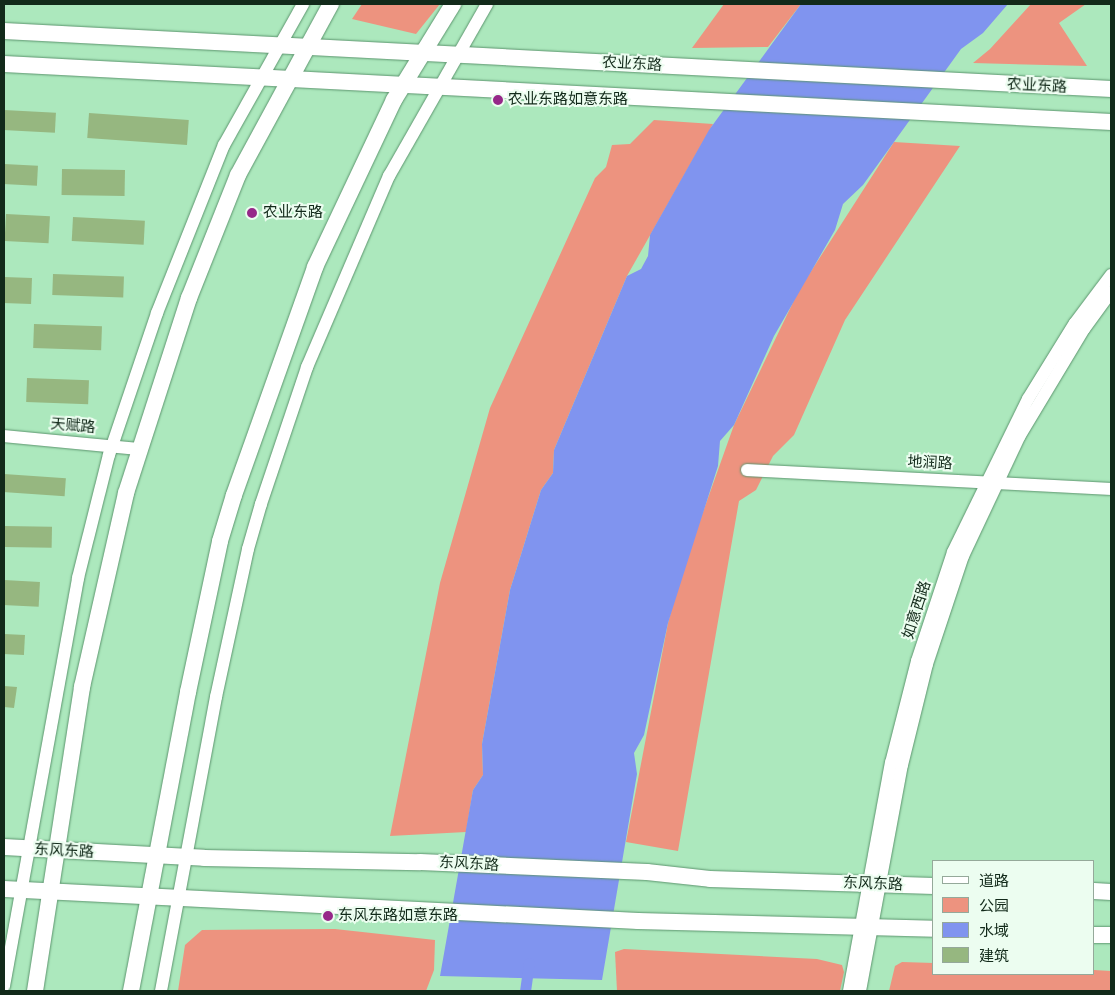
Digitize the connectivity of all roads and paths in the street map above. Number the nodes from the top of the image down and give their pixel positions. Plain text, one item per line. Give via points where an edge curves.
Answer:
1 (303, 4) edge
2 (331, 4) edge
3 (452, 4) edge
4 (487, 4) edge
5 (4, 31) edge
6 (280, 44) junction
7 (306, 46) junction
8 (423, 52) junction
9 (458, 54) junction
10 (4, 64) edge
11 (262, 76) junction
12 (288, 78) junction
13 (404, 84) junction
14 (440, 86) junction
15 (1111, 89) edge
16 (1111, 122) edge
17 (1111, 275) edge
18 (1111, 292) edge
19 (4, 436) edge
20 (113, 446) junction
21 (140, 449) junction
22 (747, 470) dead end
23 (990, 483) junction
24 (1111, 489) edge
25 (4, 848) edge
26 (27, 849) junction
27 (57, 850) junction
28 (157, 855) junction
29 (186, 857) junction
30 (875, 884) junction
31 (932, 886) edge
32 (12, 890) edge
33 (1095, 891) edge
34 (50, 892) junction
35 (1111, 892) edge
36 (149, 895) junction
37 (179, 897) junction
38 (867, 927) junction
39 (932, 929) edge
40 (1095, 935) edge
41 (1111, 936) edge
42 (4, 986) edge
43 (35, 991) edge
44 (131, 991) edge
45 (161, 991) edge
46 (849, 991) edge
47 (860, 991) edge

1 - 6 street
2 - 7 main road
3 - 8 main road
4 - 9 street
5 - 6 main road, 农业东路
6 - 7 main road, 农业东路
6 - 11 street
7 - 8 main road, 农业东路
7 - 12 main road
8 - 9 main road, 农业东路
8 - 13 main road
9 - 14 street
9 - 15 main road, 农业东路
10 - 11 main road
11 - 12 main road
11 - 20 street via 220,154 157,313
12 - 13 main road
12 - 21 main road via 238,174 189,298
13 - 14 main road
13 - 28 main road via 361,165 315,267 234,495 206,605
14 - 16 main road
14 - 29 street via 388,176 344,276 307,367 261,504 236,602
17 - 23 street, 如意西路 via 1075,323 1028,399
18 - 23 street, 如意西路 via 1037,404
19 - 20 street, 天赋路
20 - 21 street, 天赋路
20 - 26 street via 93,509 78,578
21 - 27 main road via 126,493 82,688
22 - 23 street, 地润路
23 - 24 street, 地润路
23 - 30 street, 如意西路 via 927,664
25 - 26 main road, 东风东路
26 - 27 main road, 东风东路
26 - 32 street
27 - 28 main road, 东风东路
27 - 34 main road
28 - 29 main road, 东风东路
28 - 36 main road
29 - 30 main road, 东风东路 via 420,862 648,872 710,879
29 - 37 street
30 - 31 main road, 东风东路
30 - 38 street, 如意西路
32 - 34 main road
32 - 42 street
33 - 35 main road
34 - 36 main road
34 - 43 main road
36 - 37 main road
36 - 44 main road
37 - 38 main road via 638,921
37 - 45 street
38 - 39 main road
38 - 46 street, 如意西路
38 - 47 street, 如意西路
40 - 41 main road

